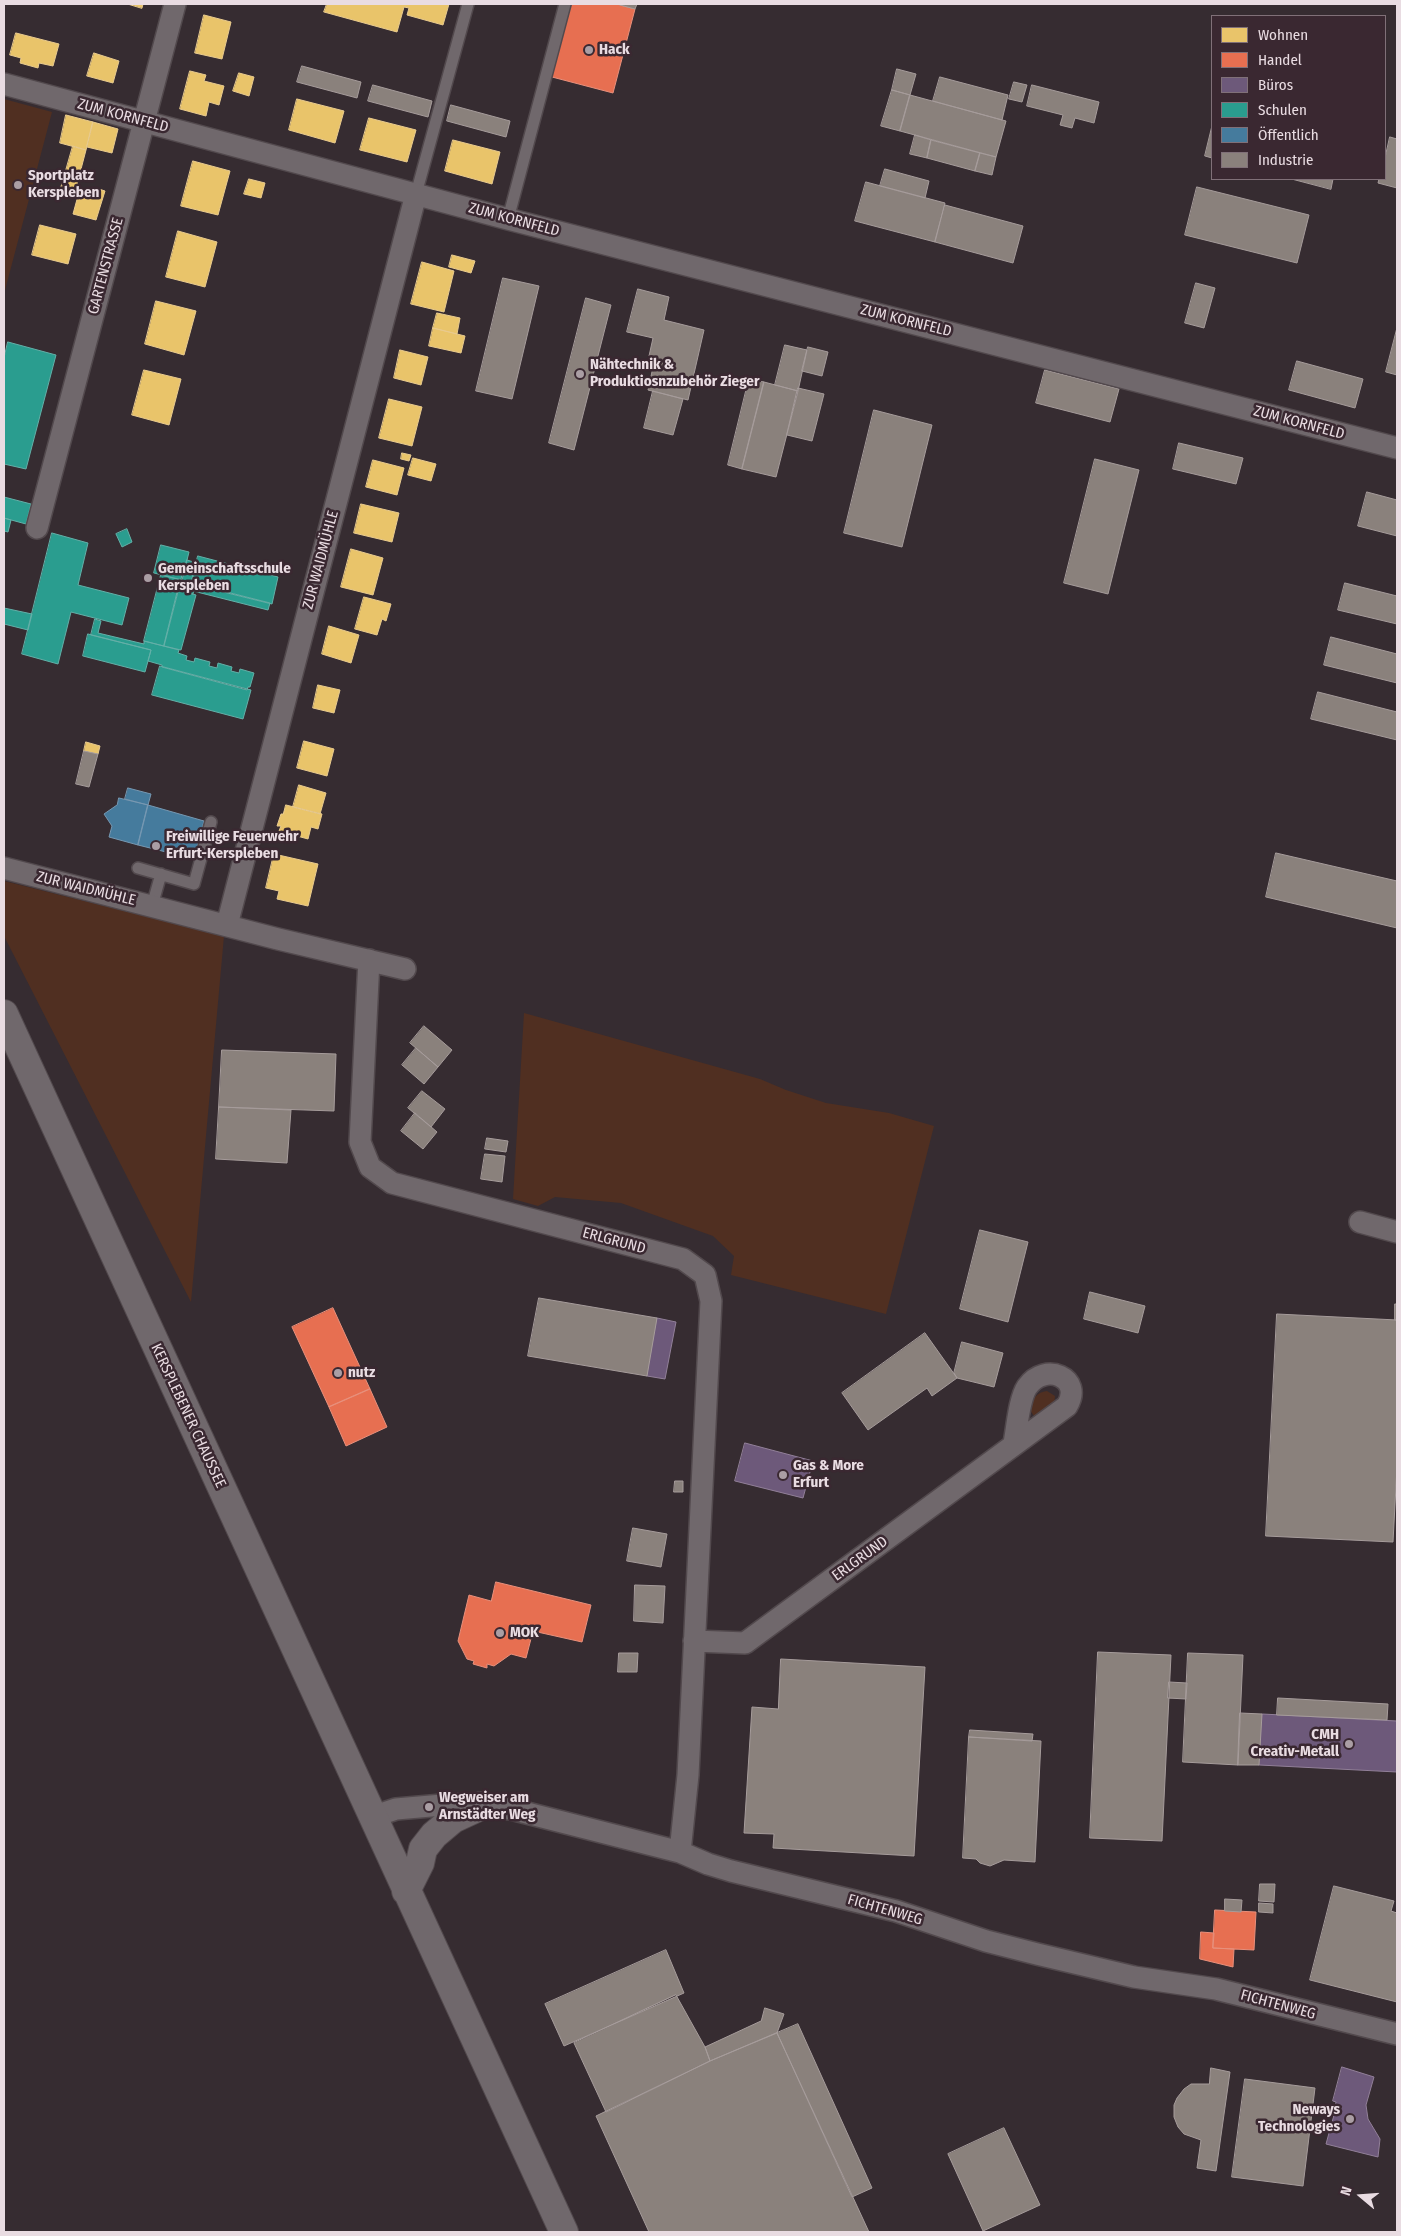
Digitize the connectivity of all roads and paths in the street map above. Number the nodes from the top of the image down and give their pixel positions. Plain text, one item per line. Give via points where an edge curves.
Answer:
1 (175, 4) edge
2 (468, 4) edge
3 (565, 4) edge
4 (4, 84) edge
5 (144, 122) junction
6 (416, 194) junction
7 (508, 219) junction
8 (1397, 448) edge
9 (37, 528) dead end
10 (211, 822) dead end
11 (4, 868) edge
12 (138, 868) dead end
13 (161, 874) junction
14 (152, 906) junction
15 (227, 926) junction
16 (369, 960) junction
17 (405, 968) dead end
18 (4, 1014) edge
19 (1360, 1222) dead end
20 (1397, 1232) edge
21 (1014, 1443) dead end
22 (694, 1641) junction
23 (481, 1806) junction
24 (372, 1818) junction
25 (680, 1852) junction
26 (406, 1892) junction
27 (1397, 2034) edge
28 (564, 2232) edge

1 - 5 street, GARTENSTRASSE
2 - 6 lane
3 - 7 lane
4 - 5 street, ZUM KORNFELD
5 - 6 street, ZUM KORNFELD
5 - 9 street, GARTENSTRASSE
6 - 7 street, ZUM KORNFELD
6 - 15 street, ZUR WAIDMÜHLE
7 - 8 street, ZUM KORNFELD
10 - 13 lane via 194,884
11 - 14 street, ZUR WAIDMÜHLE
12 - 13 lane
13 - 14 lane
14 - 15 street, ZUR WAIDMÜHLE
15 - 16 street, ZUR WAIDMÜHLE
16 - 17 street, ZUR WAIDMÜHLE
16 - 22 street, ERLGRUND via 360,1142 370,1167 392,1183 682,1258 705,1275 711,1300
18 - 24 main road, KERSPLEBENER CHAUSSEE
19 - 20 street
21 - 22 street, ERLGRUND via 745,1643
22 - 25 street, ERLGRUND via 688,1775
23 - 24 street, FICHTENWEG via 454,1804 396,1809
23 - 25 street, FICHTENWEG via 527,1813
23 - 26 main road via 453,1818 434,1835 423,1849
24 - 26 main road, KERSPLEBENER CHAUSSEE
25 - 27 street, FICHTENWEG via 708,1864 896,1911 986,1941 1134,1978 1216,1989
26 - 28 main road, KERSPLEBENER CHAUSSEE

